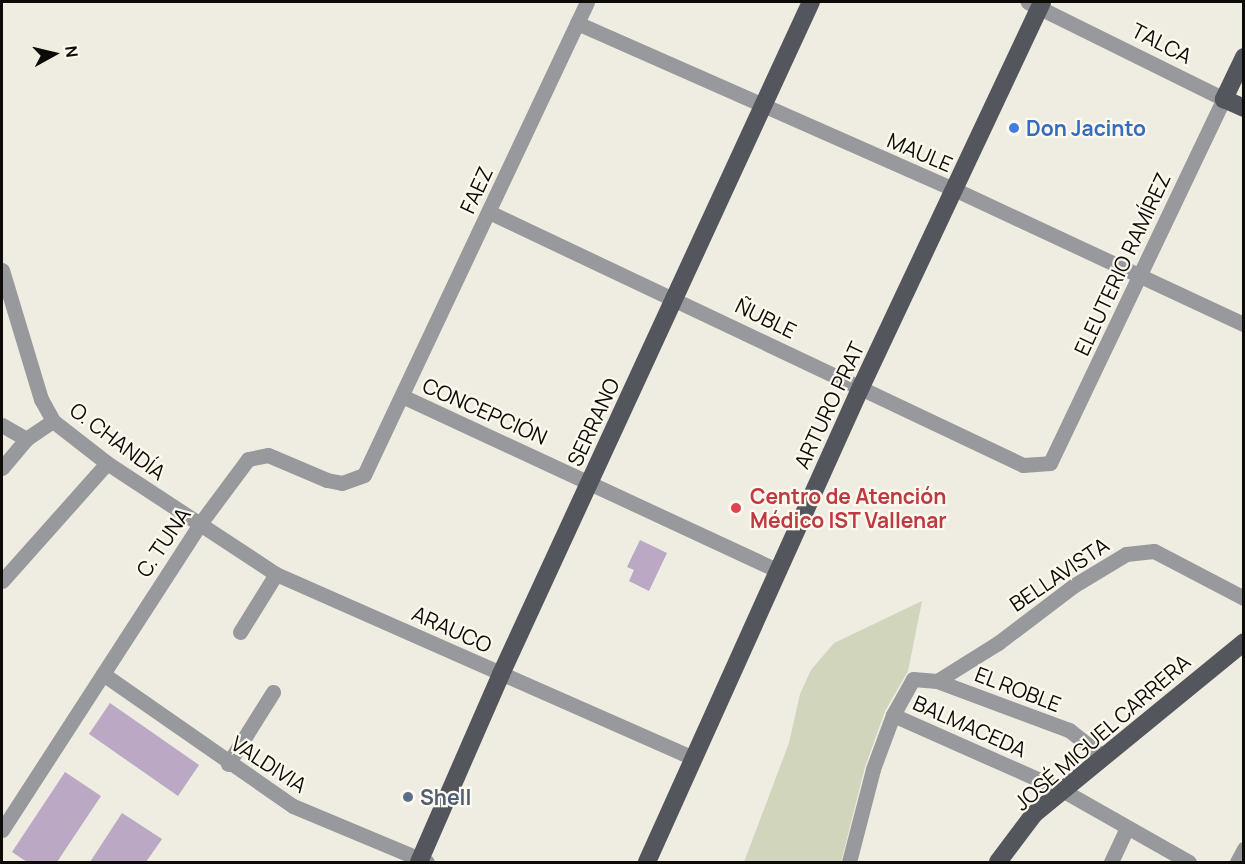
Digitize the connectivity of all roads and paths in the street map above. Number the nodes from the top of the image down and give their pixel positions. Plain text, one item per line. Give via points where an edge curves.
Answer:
1 (587, 2) edge
2 (811, 2) edge
3 (1036, 3) edge
4 (577, 23) junction
5 (1244, 57) edge
6 (1224, 99) junction
7 (763, 108) junction
8 (1244, 108) edge
9 (956, 190) junction
10 (489, 212) junction
11 (2, 270) edge
12 (1139, 278) junction
13 (675, 298) junction
14 (1244, 324) edge
15 (861, 387) junction
16 (404, 397) junction
17 (53, 421) junction
18 (2, 424) edge
19 (26, 439) junction
20 (107, 463) junction
21 (1023, 465) joint
22 (2, 468) edge
23 (591, 481) junction
24 (199, 525) junction
25 (778, 571) junction
26 (276, 574) junction
27 (2, 581) edge
28 (1244, 598) edge
29 (240, 632) dead end
30 (1244, 642) edge
31 (103, 674) junction
32 (501, 674) junction
33 (937, 681) junction
34 (273, 692) dead end
35 (893, 715) junction
36 (1102, 756) junction
37 (694, 758) junction
38 (228, 764) junction
39 (1062, 790) junction
40 (1127, 828) junction
41 (2, 830) edge
42 (1244, 849) edge
43 (422, 862) edge
44 (646, 862) edge
45 (849, 862) edge
46 (998, 862) edge
47 (1111, 862) edge
48 (1189, 862) edge
49 (1237, 862) edge

1 - 4 street, FAEZ
2 - 7 main road, SERRANO
3 - 6 street, TALCA
3 - 9 main road, ARTURO PRAT
4 - 7 street, MAULE
4 - 10 street, FAEZ
5 - 6 main road, ELEUTERIO RAMÍREZ
6 - 8 main road, TALCA
6 - 12 street, ELEUTERIO RAMÍREZ
7 - 9 street, MAULE
7 - 13 main road, SERRANO
9 - 12 street, MAULE
9 - 15 main road, ARTURO PRAT
10 - 13 street, ÑUBLE
10 - 16 street, FAEZ
11 - 17 street, O. CHANDÍA via 41,399
12 - 14 street, MAULE
12 - 21 street, ELEUTERIO RAMÍREZ via 1058,454 1050,463
13 - 15 street, ÑUBLE
13 - 23 main road, SERRANO
15 - 21 street, ÑUBLE
15 - 25 main road, ARTURO PRAT
16 - 23 street, CONCEPCIÓN
16 - 24 street, C. TUNA via 364,474 356,481 327,480 268,455 255,455 239,467
17 - 19 street
17 - 20 street, O. CHANDÍA
18 - 19 street
19 - 22 street
20 - 24 street, O. CHANDÍA
20 - 27 street
23 - 25 street, CONCEPCIÓN
23 - 32 main road, SERRANO
24 - 26 street, ARAUCO
24 - 31 street, C. TUNA
25 - 37 main road, ARTURO PRAT
26 - 29 street
26 - 32 street, ARAUCO
28 - 33 street, BELLAVISTA via 1154,551 1126,554 1072,586 998,643
30 - 36 main road, JOSÉ MIGUEL CARRERA
31 - 38 street, VALDIVIA
31 - 41 street, C. TUNA
32 - 37 street, ARAUCO
32 - 43 main road, SERRANO
33 - 35 street, EL ROBLE via 913,679
33 - 36 street, EL ROBLE via 1069,730
34 - 38 street
35 - 39 street, BALMACEDA
35 - 45 street via 873,769
36 - 39 main road, JOSÉ MIGUEL CARRERA
37 - 44 main road, ARTURO PRAT
38 - 43 street, VALDIVIA via 293,806
39 - 40 street, BALMACEDA
39 - 46 main road, JOSÉ MIGUEL CARRERA via 1034,814
40 - 47 street
40 - 48 street, BALMACEDA
42 - 49 street

